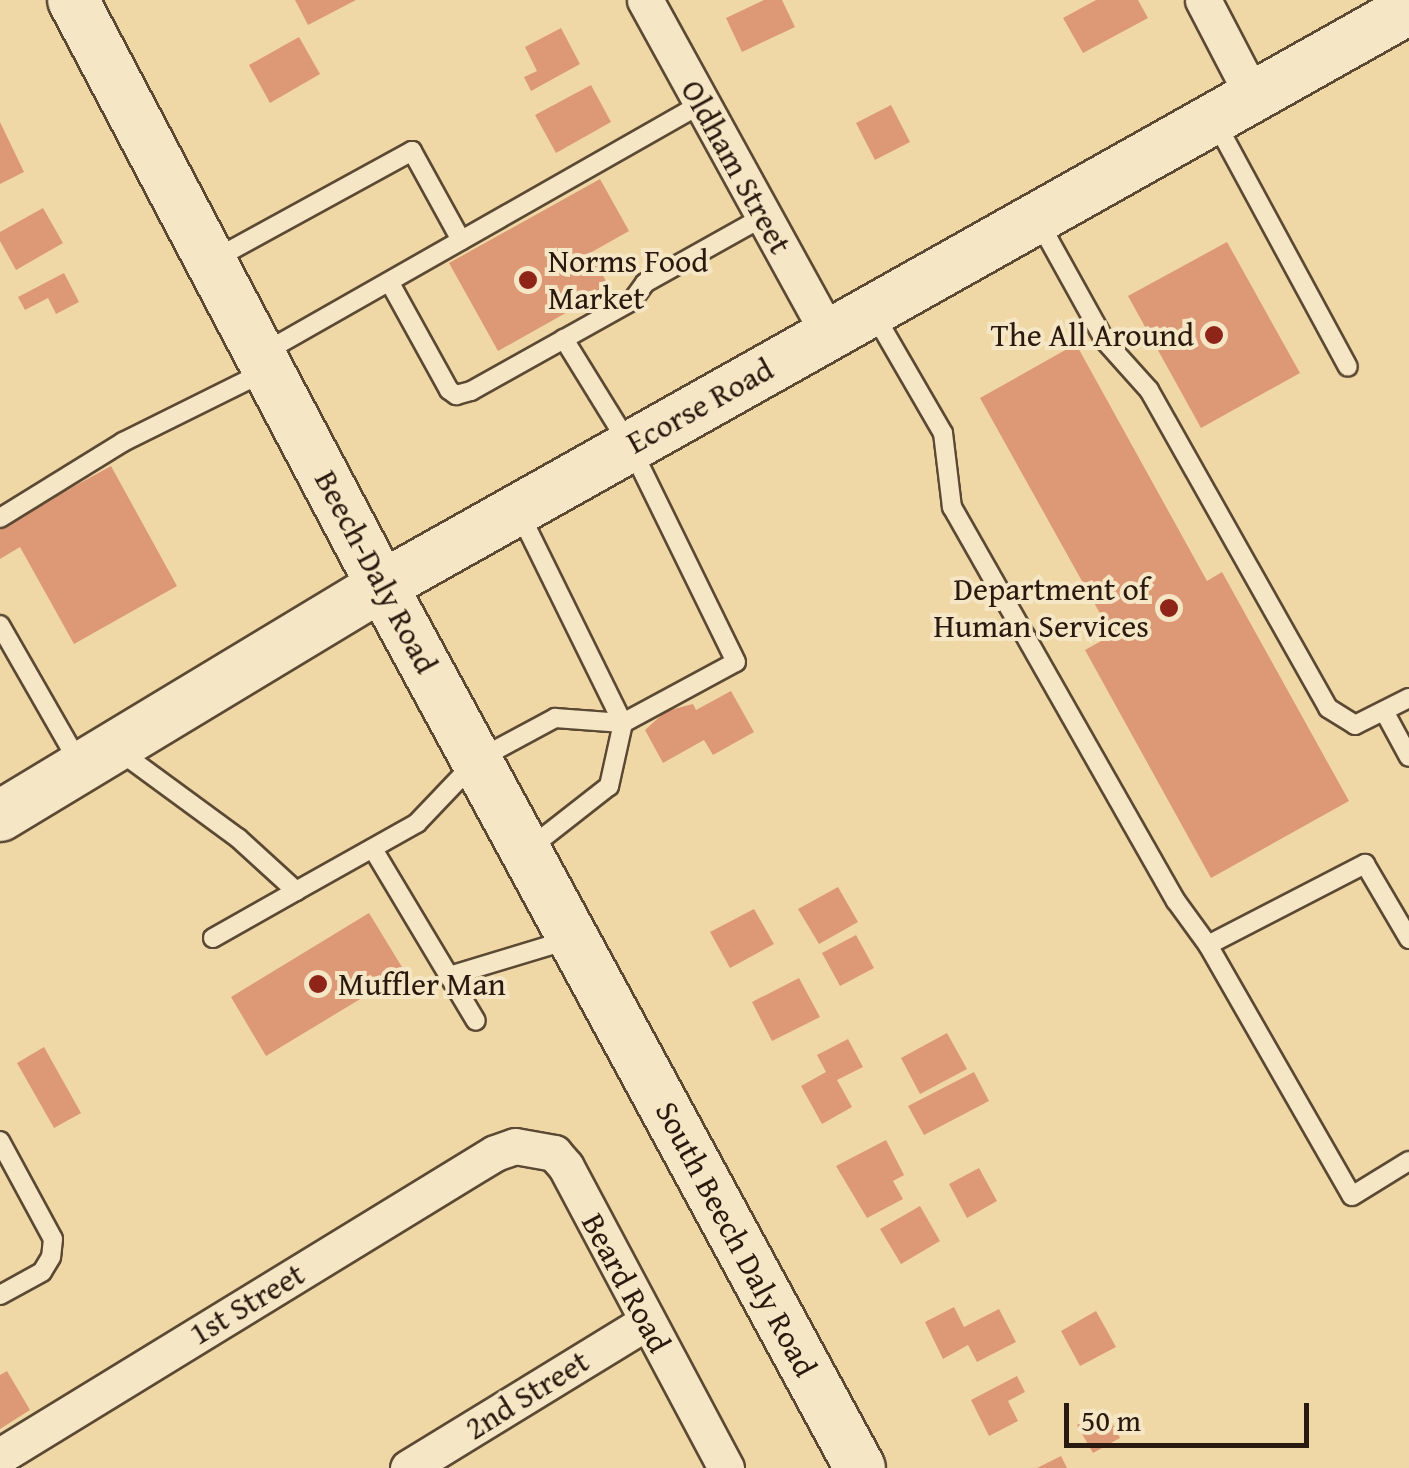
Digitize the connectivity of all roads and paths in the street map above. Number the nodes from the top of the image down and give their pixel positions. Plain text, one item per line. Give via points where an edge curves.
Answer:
1 (73, 0) edge
2 (646, 0) edge
3 (1203, 0) edge
4 (1409, 9) edge
5 (701, 104) junction
6 (1233, 107) junction
7 (762, 216) junction
8 (1036, 217) junction
9 (461, 240) junction
10 (212, 260) junction
11 (390, 283) junction
12 (872, 310) junction
13 (828, 334) junction
14 (564, 339) junction
15 (266, 361) junction
16 (1348, 368) dead end
17 (630, 446) junction
18 (518, 509) junction
19 (0, 518) edge
20 (382, 586) junction
21 (0, 624) edge
22 (1409, 698) edge
23 (1384, 711) junction
24 (623, 723) junction
25 (1409, 756) edge
26 (98, 757) junction
27 (476, 760) junction
28 (0, 816) edge
29 (373, 849) junction
30 (526, 851) junction
31 (296, 891) junction
32 (213, 938) dead end
33 (573, 938) junction
34 (1409, 939) edge
35 (1208, 945) junction
36 (449, 976) junction
37 (612, 1009) joint
38 (476, 1020) dead end
39 (0, 1141) edge
40 (495, 1153) joint
41 (1409, 1161) edge
42 (0, 1295) edge
43 (646, 1322) junction
44 (0, 1456) edge
45 (408, 1468) edge
46 (726, 1468) edge
47 (860, 1468) edge

1 - 10 street, Beech-Daly Road
2 - 5 street, Oldham Street
3 - 6 street
4 - 6 street, Ecorse Road
5 - 7 street, Oldham Street
5 - 9 lane
6 - 8 street, Ecorse Road
6 - 16 lane
7 - 13 street, Oldham Street
7 - 14 lane
8 - 12 street, Ecorse Road
8 - 23 lane via 1105,341 1149,390 1328,708 1356,725
9 - 10 lane via 412,152
9 - 11 lane
10 - 15 street, Beech-Daly Road
11 - 14 lane via 456,394
11 - 15 lane
12 - 13 street, Ecorse Road
12 - 35 lane via 943,433 952,507 1176,901
13 - 17 street, Ecorse Road
14 - 17 lane
15 - 19 lane
15 - 20 street, Beech-Daly Road
17 - 18 street, Ecorse Road
17 - 24 lane via 736,662
18 - 20 street, Ecorse Road
18 - 24 lane
20 - 26 street, Ecorse Road
20 - 27 street, Beech-Daly Road
21 - 26 lane
22 - 23 lane
23 - 25 lane
24 - 27 lane via 555,718
24 - 30 lane via 609,786
26 - 28 street, Ecorse Road
26 - 31 lane via 238,838
27 - 29 lane via 417,823
27 - 30 street, Beech-Daly Road
29 - 31 lane
29 - 36 lane
30 - 33 street, Beech-Daly Road
31 - 32 lane
33 - 36 lane
33 - 37 street, Beech-Daly Road
34 - 35 lane via 1365,864
35 - 41 lane via 1352,1196
36 - 38 lane
37 - 47 street, South Beech Daly Road
39 - 42 lane via 53,1239 42,1272
40 - 43 street, Beard Road via 515,1146 554,1153
40 - 44 street, 1st Street
43 - 45 street, 2nd Street
43 - 46 street, Beard Road

